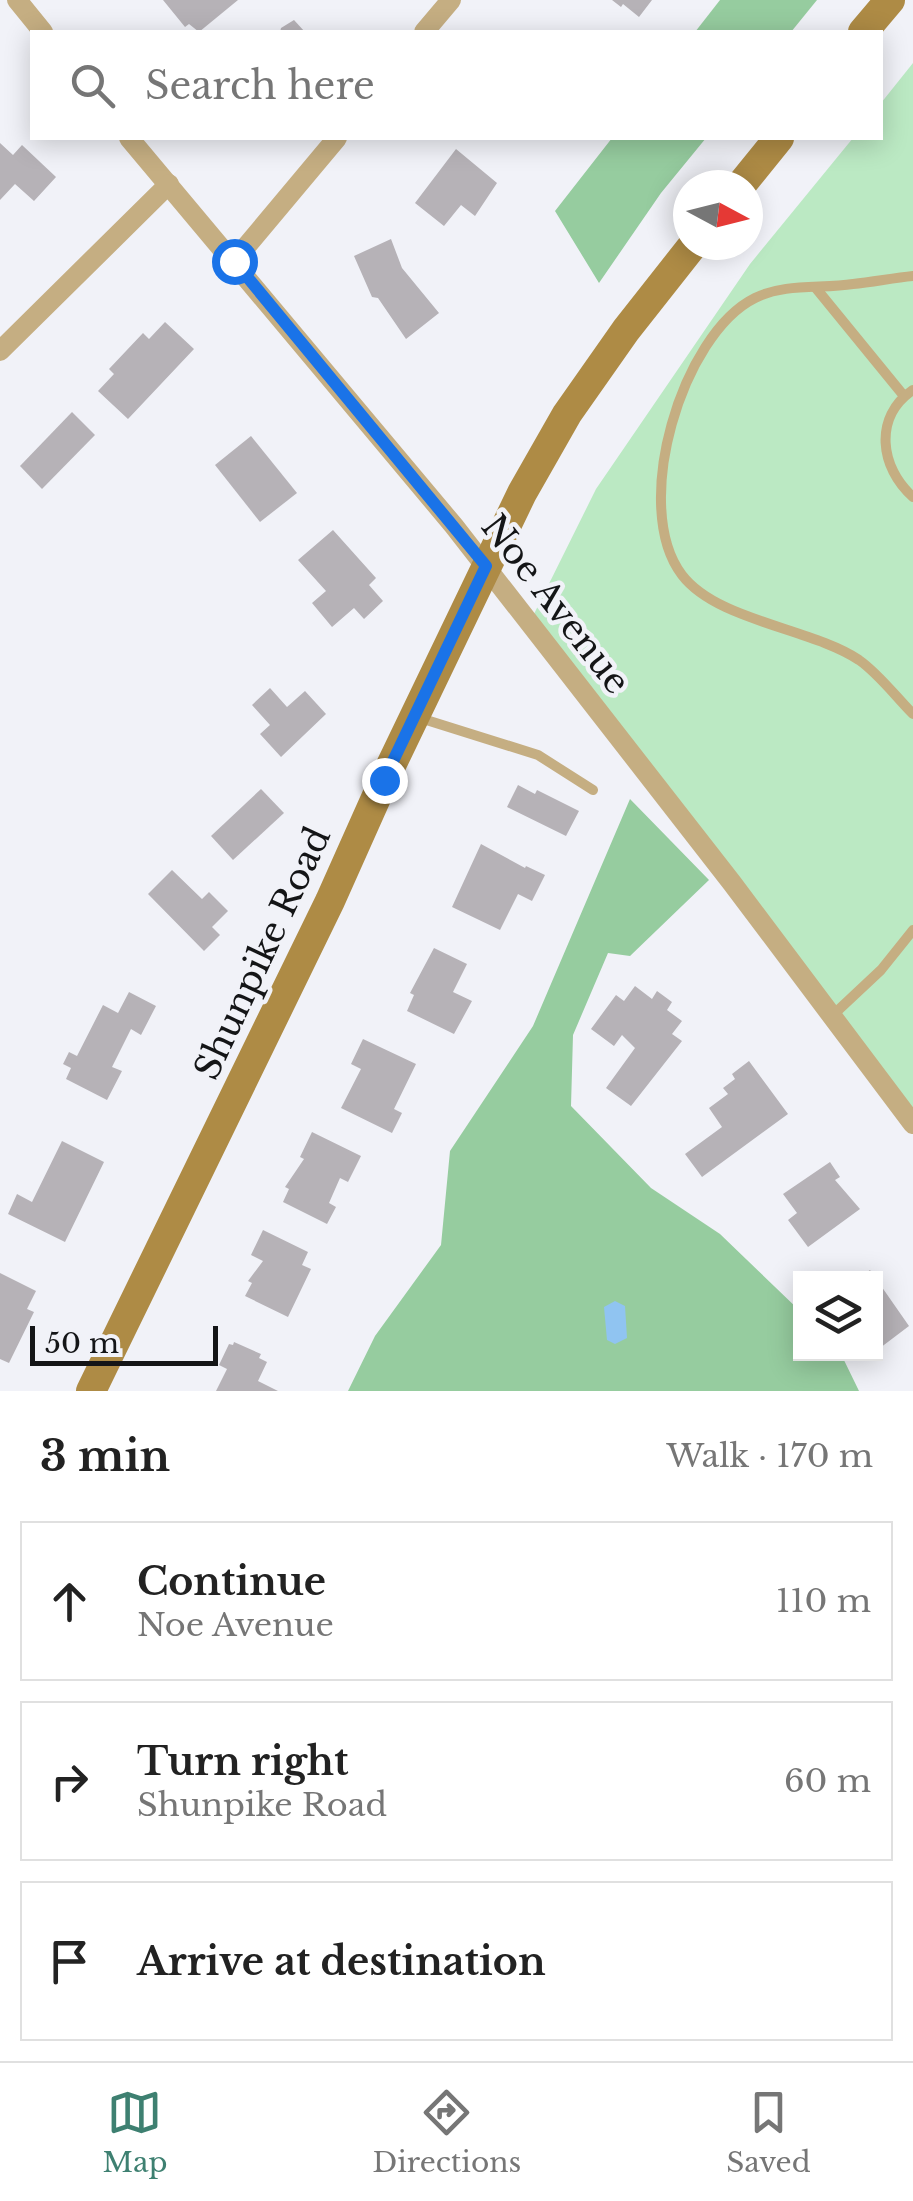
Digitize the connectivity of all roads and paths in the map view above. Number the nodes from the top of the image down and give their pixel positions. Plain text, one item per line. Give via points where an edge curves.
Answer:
1 (17, 0) edge
2 (451, 0) edge
3 (890, 0) edge
4 (41, 30) edge
5 (426, 30) edge
6 (865, 30) edge
7 (132, 140) edge
8 (335, 140) edge
9 (776, 140) edge
10 (753, 170) edge
11 (169, 184) junction
12 (681, 260) edge
13 (234, 261) junction
14 (913, 276) edge
15 (815, 287) junction
16 (0, 351) edge
17 (909, 393) edge
18 (913, 497) edge
19 (486, 566) junction
20 (913, 714) edge
21 (414, 716) junction
22 (593, 790) dead end
23 (913, 930) edge
24 (831, 1016) junction
25 (913, 1124) edge
26 (92, 1391) edge

1 - 4 street
2 - 5 street
3 - 6 main road
7 - 11 street, Noe Avenue
8 - 13 street
9 - 10 main road
11 - 13 street, Noe Avenue
11 - 16 street
12 - 19 main road, Shunpike Road via 567,414
13 - 19 street, Noe Avenue
14 - 15 lane
15 - 17 lane
15 - 20 lane via 754,298 732,314 700,356 664,448 660,520 683,576 710,599 861,661
17 - 18 lane via 890,416 884,439 887,463
19 - 21 main road, Shunpike Road
19 - 24 street, Noe Avenue
21 - 22 lane via 538,755
21 - 26 main road, Shunpike Road
23 - 24 lane
24 - 25 street, Noe Avenue

